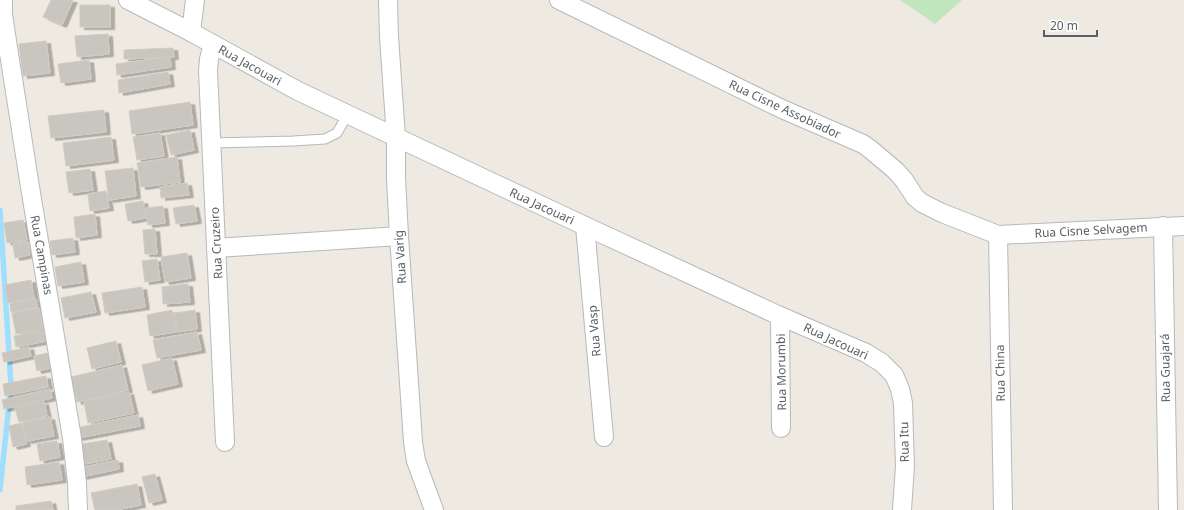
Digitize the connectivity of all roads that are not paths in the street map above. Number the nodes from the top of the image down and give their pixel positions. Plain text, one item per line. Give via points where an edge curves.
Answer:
1 (3, 0) edge
2 (128, 0) edge
3 (195, 0) edge
4 (388, 0) edge
5 (559, 0) edge
6 (191, 32) junction
7 (214, 44) junction
8 (348, 114) junction
9 (396, 137) junction
10 (211, 143) junction
11 (584, 226) junction
12 (1163, 226) junction
13 (1184, 226) edge
14 (998, 235) junction
15 (398, 236) junction
16 (216, 248) junction
17 (780, 316) junction
18 (894, 375) joint
19 (781, 428) dead end
20 (604, 437) dead end
21 (225, 442) dead end
22 (78, 510) edge
23 (434, 510) edge
24 (902, 510) edge
25 (1003, 510) edge
26 (1168, 510) edge

1 - 22 street, Rua Campinas via 5,28 30,187 72,438
2 - 6 street, Rua Jacouari
3 - 6 street
4 - 9 street, Rua Varig
5 - 14 street, Rua Cisne Assobiador via 782,109 863,144 896,171 922,203
6 - 7 street, Rua Jacouari
7 - 8 street, Rua Jacouari via 298,91
7 - 10 street, Rua Cruzeiro via 208,71
8 - 9 street, Rua Jacouari
8 - 10 lane via 337,133 325,138
9 - 11 street, Rua Jacouari
9 - 15 street, Rua Varig
10 - 16 street, Rua Cruzeiro
11 - 17 street, Rua Jacouari
11 - 20 street, Rua Vasp
12 - 13 street, Rua Cisne Selvagem
12 - 14 street, Rua Cisne Selvagem
12 - 26 street, Rua Guajará
14 - 25 street, Rua China
15 - 16 street
15 - 23 street, Rua Varig via 414,448 416,461
16 - 21 street, Rua Cruzeiro
17 - 18 street, Rua Jacouari via 866,353 882,363
17 - 19 street, Rua Morumbi
18 - 24 street, Rua Itu via 900,389 904,417 905,466

